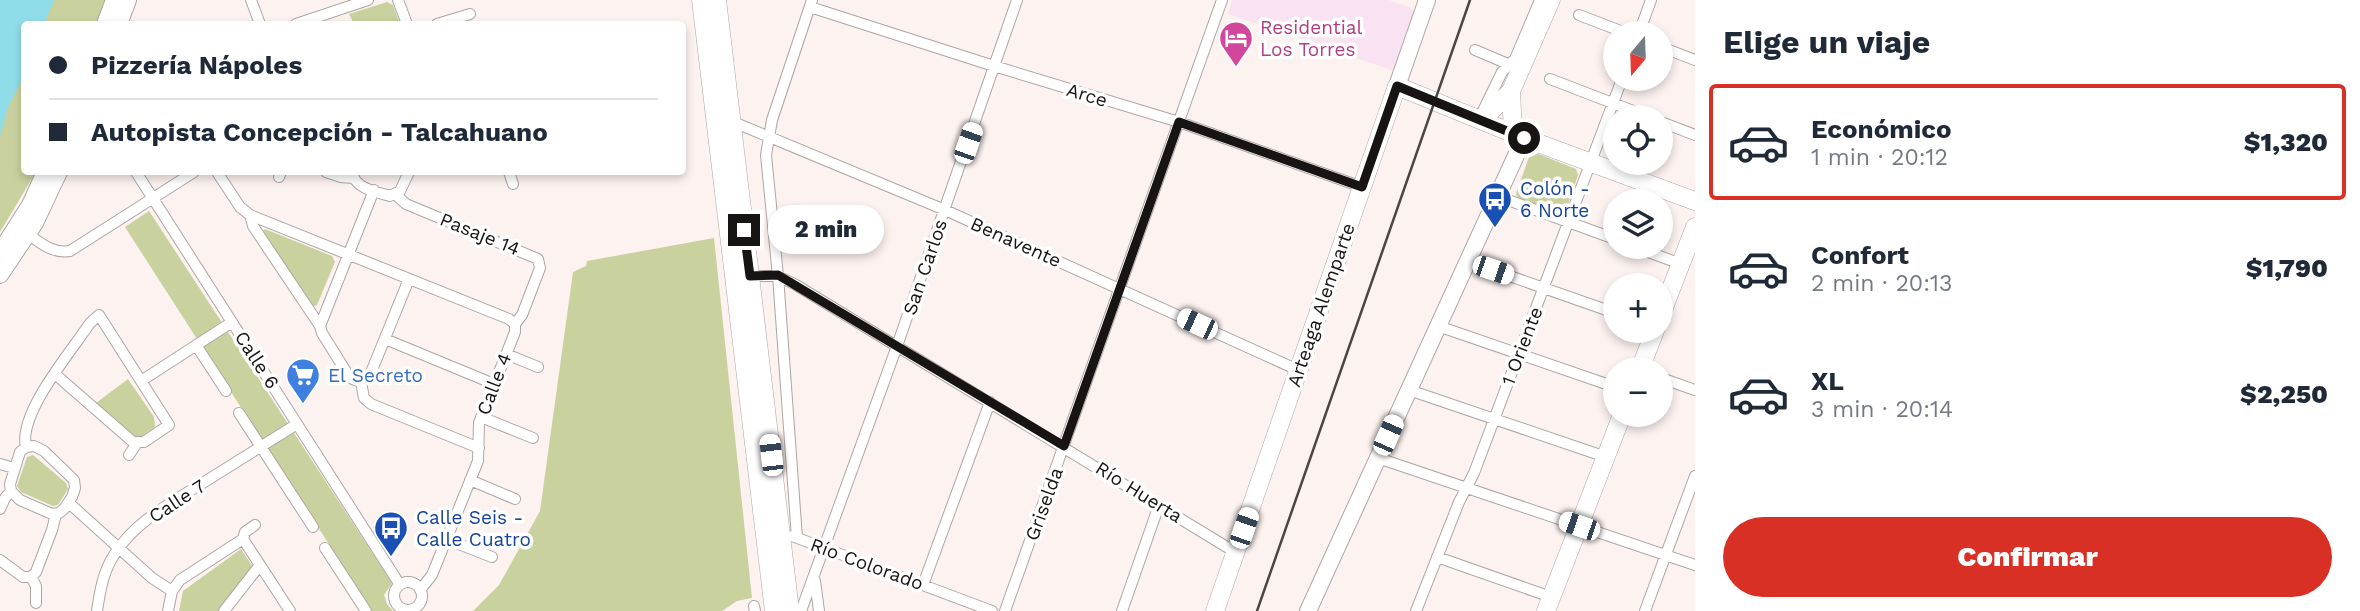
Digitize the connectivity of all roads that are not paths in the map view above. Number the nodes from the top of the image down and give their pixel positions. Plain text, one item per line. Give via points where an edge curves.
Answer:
1 (114, 0) edge
2 (128, 0) edge
3 (251, 0) edge
4 (368, 0) edge
5 (398, 0) edge
6 (702, 0) edge
7 (717, 0) edge
8 (1017, 0) edge
9 (1222, 0) edge
10 (1540, 0) edge
11 (1551, 0) edge
12 (1651, 0) edge
13 (1423, 1) edge
14 (811, 4) edge
15 (334, 5) edge
16 (470, 14) dead end
17 (1580, 15) dead end
18 (313, 19) junction
19 (106, 21) edge
20 (120, 21) edge
21 (259, 21) edge
22 (306, 21) edge
23 (318, 21) edge
24 (406, 21) edge
25 (447, 21) edge
26 (1643, 21) edge
27 (1603, 24) edge
28 (1475, 50) dead end
29 (1673, 52) edge
30 (1695, 60) edge
31 (1508, 64) junction
32 (994, 66) junction
33 (1550, 79) dead end
34 (1397, 86) junction
35 (1511, 91) junction
36 (1617, 91) edge
37 (1612, 103) junction
38 (1617, 105) edge
39 (1480, 119) junction
40 (731, 121) junction
41 (1179, 122) junction
42 (1673, 127) edge
43 (1695, 135) edge
44 (768, 136) junction
45 (1518, 136) junction
46 (1590, 162) junction
47 (45, 175) edge
48 (58, 175) edge
49 (138, 175) edge
50 (189, 175) edge
51 (219, 175) edge
52 (335, 175) edge
53 (353, 175) edge
54 (408, 175) edge
55 (1362, 187) junction
56 (374, 190) junction
57 (396, 195) junction
58 (1497, 195) junction
59 (153, 198) junction
60 (1695, 201) edge
61 (945, 209) junction
62 (250, 215) junction
63 (1567, 222) junction
64 (1695, 227) edge
65 (23, 230) junction
66 (1603, 235) edge
67 (0, 252) edge
68 (348, 254) junction
69 (1667, 259) edge
70 (1467, 261) junction
71 (1681, 264) junction
72 (0, 275) edge
73 (778, 275) junction
74 (750, 276) junction
75 (409, 279) junction
76 (1673, 284) edge
77 (1543, 288) junction
78 (1121, 289) junction
79 (1603, 309) edge
80 (232, 322) junction
81 (515, 324) junction
82 (320, 326) junction
83 (1438, 326) junction
84 (385, 339) junction
85 (196, 345) junction
86 (897, 346) junction
87 (506, 354) junction
88 (1519, 354) junction
89 (538, 367) dead end
90 (1298, 370) junction
91 (55, 374) junction
92 (141, 381) junction
93 (361, 382) junction
94 (1673, 382) edge
95 (1603, 383) edge
96 (494, 384) junction
97 (1409, 390) junction
98 (1695, 390) edge
99 (226, 391) dead end
100 (990, 402) junction
101 (239, 413) dead end
102 (481, 417) junction
103 (1494, 419) junction
104 (298, 424) junction
105 (1617, 427) edge
106 (533, 438) dead end
107 (137, 443) junction
108 (1064, 446) junction
109 (26, 447) junction
110 (261, 447) junction
111 (479, 448) junction
112 (129, 455) dead end
113 (1606, 457) junction
114 (1378, 458) junction
115 (0, 464) edge
116 (14, 468) junction
117 (1695, 476) edge
118 (470, 480) junction
119 (1466, 488) junction
120 (10, 491) junction
121 (515, 499) dead end
122 (69, 503) junction
123 (1159, 505) junction
124 (0, 509) edge
125 (56, 513) junction
126 (255, 525) dead end
127 (1579, 526) junction
128 (313, 527) dead end
129 (789, 535) junction
130 (243, 539) junction
131 (446, 539) junction
132 (119, 547) junction
133 (326, 548) dead end
134 (825, 549) junction
135 (1236, 552) junction
136 (1666, 555) junction
137 (492, 557) dead end
138 (1437, 557) junction
139 (0, 560) edge
140 (260, 565) junction
141 (1695, 565) edge
142 (30, 577) junction
143 (814, 578) junction
144 (400, 585) junction
145 (923, 585) junction
146 (420, 590) junction
147 (172, 591) junction
148 (36, 603) dead end
149 (1548, 604) edge
150 (396, 609) edge
151 (97, 611) edge
152 (167, 611) edge
153 (224, 611) edge
154 (290, 611) edge
155 (366, 611) edge
156 (774, 611) edge
157 (790, 611) edge
158 (801, 611) edge
159 (819, 611) edge
160 (992, 611) edge
161 (1005, 611) edge
162 (1122, 611) edge
163 (1215, 611) edge
164 (1308, 611) edge
165 (1416, 611) edge
166 (1645, 611) edge

1 - 19 street
2 - 20 street
3 - 21 street
4 - 15 street
5 - 24 street
6 - 156 main road
7 - 40 main road
8 - 32 street, San Carlos
9 - 41 street, Griselda
10 - 31 street via 1515,59
11 - 35 main road
12 - 26 street
13 - 34 street, Arteaga Alemparte
14 - 32 street, Arce
14 - 44 street
15 - 18 street
16 - 25 street
17 - 27 street
18 - 22 street
18 - 23 street
28 - 31 street
29 - 30 street
31 - 39 street
32 - 41 street, Arce
32 - 61 street, San Carlos
33 - 37 street
34 - 39 main road
34 - 55 main road, Arteaga Alemparte
35 - 39 main road
35 - 45 main road
36 - 37 street, 1 Oriente
37 - 38 street
37 - 46 street, 1 Oriente
39 - 45 main road
40 - 44 street, Benavente
40 - 74 main road
41 - 55 street, Arce
41 - 78 street, Griselda
42 - 43 street
44 - 61 street, Benavente
44 - 73 street via 766,167
45 - 46 main road
45 - 58 street
46 - 60 main road
46 - 63 street, 1 Oriente
47 - 65 street
48 - 65 street via 47,200
49 - 59 street, Calle 6
50 - 59 street
51 - 62 street
52 - 53 street
53 - 56 street via 357,183
54 - 57 street
55 - 90 main road, Arteaga Alemparte
56 - 57 street
56 - 68 street
57 - 81 street, Pasaje 14 via 406,204 538,259 540,268
58 - 63 street
58 - 70 street
59 - 65 street via 70,251 52,250
59 - 80 street, Calle 6
61 - 78 street, Benavente
61 - 86 street, San Carlos
62 - 68 street
62 - 82 street
63 - 66 street
63 - 77 street, 1 Oriente
64 - 71 main road
65 - 67 street
65 - 72 street
68 - 75 street
68 - 82 street
69 - 71 street
70 - 77 street
70 - 83 street
71 - 76 main road
73 - 74 street
73 - 86 street, Río Huerta
73 - 129 street
74 - 129 main road
75 - 81 street
75 - 84 street
77 - 79 street
77 - 88 street, 1 Oriente
78 - 90 street, Benavente
78 - 108 street, Griselda
80 - 85 street
80 - 104 street, Calle 6
81 - 87 street, Calle 4
82 - 93 street via 351,377
83 - 88 street
83 - 97 street
84 - 93 street via 370,375
84 - 96 street
85 - 92 street
85 - 99 street
86 - 100 street, Río Huerta
86 - 134 street, San Carlos
87 - 89 street
87 - 96 street, Calle 4
88 - 95 street
88 - 103 street, 1 Oriente
90 - 135 main road, Arteaga Alemparte
91 - 92 street via 99,315
91 - 107 street
91 - 109 street via 30,416 24,432
92 - 107 street via 169,425
93 - 111 street via 371,404
94 - 98 street
96 - 102 street, Calle 4
97 - 103 street
97 - 114 street
100 - 108 street, Río Huerta
100 - 145 street
101 - 110 street
102 - 106 street
102 - 111 street, Calle 4
103 - 113 street
103 - 119 street, 1 Oriente
104 - 110 street, Calle 7
104 - 144 street, Calle 6
105 - 113 main road
107 - 112 street
108 - 123 street, Río Huerta
108 - 161 street, Griselda
109 - 116 street
109 - 122 street via 41,448 71,476 75,488
110 - 128 street
110 - 132 street, Calle 7 via 142,523
111 - 118 street, Calle 4
113 - 127 main road
114 - 119 street
114 - 164 street
115 - 116 street
116 - 120 street
117 - 136 street
118 - 121 street
118 - 131 street, Calle 4
119 - 127 street
119 - 138 street, 1 Oriente
120 - 124 street
120 - 125 street via 20,500
122 - 125 street
122 - 132 street
123 - 135 street, Río Huerta
123 - 162 street
125 - 142 street via 36,572
126 - 130 street
127 - 136 street
127 - 149 main road
129 - 134 street, Río Colorado
129 - 157 main road
130 - 140 street
130 - 147 street
131 - 137 street
131 - 146 street, Calle 4
132 - 147 street
132 - 151 street, Calle 7 via 103,576
133 - 155 street
134 - 143 street, San Carlos
134 - 145 street, Río Colorado
135 - 163 main road, Arteaga Alemparte
136 - 141 street
136 - 166 street
138 - 149 street
138 - 165 street, 1 Oriente
139 - 142 street
140 - 153 street
140 - 154 street
142 - 148 street via 36,586
143 - 158 street, San Carlos
143 - 159 street
144 - 146 street via 411,583
144 - 150 street, Calle 4 via 393,597
145 - 160 street, Río Colorado
146 - 150 street, Calle 4 via 416,608
147 - 152 street

